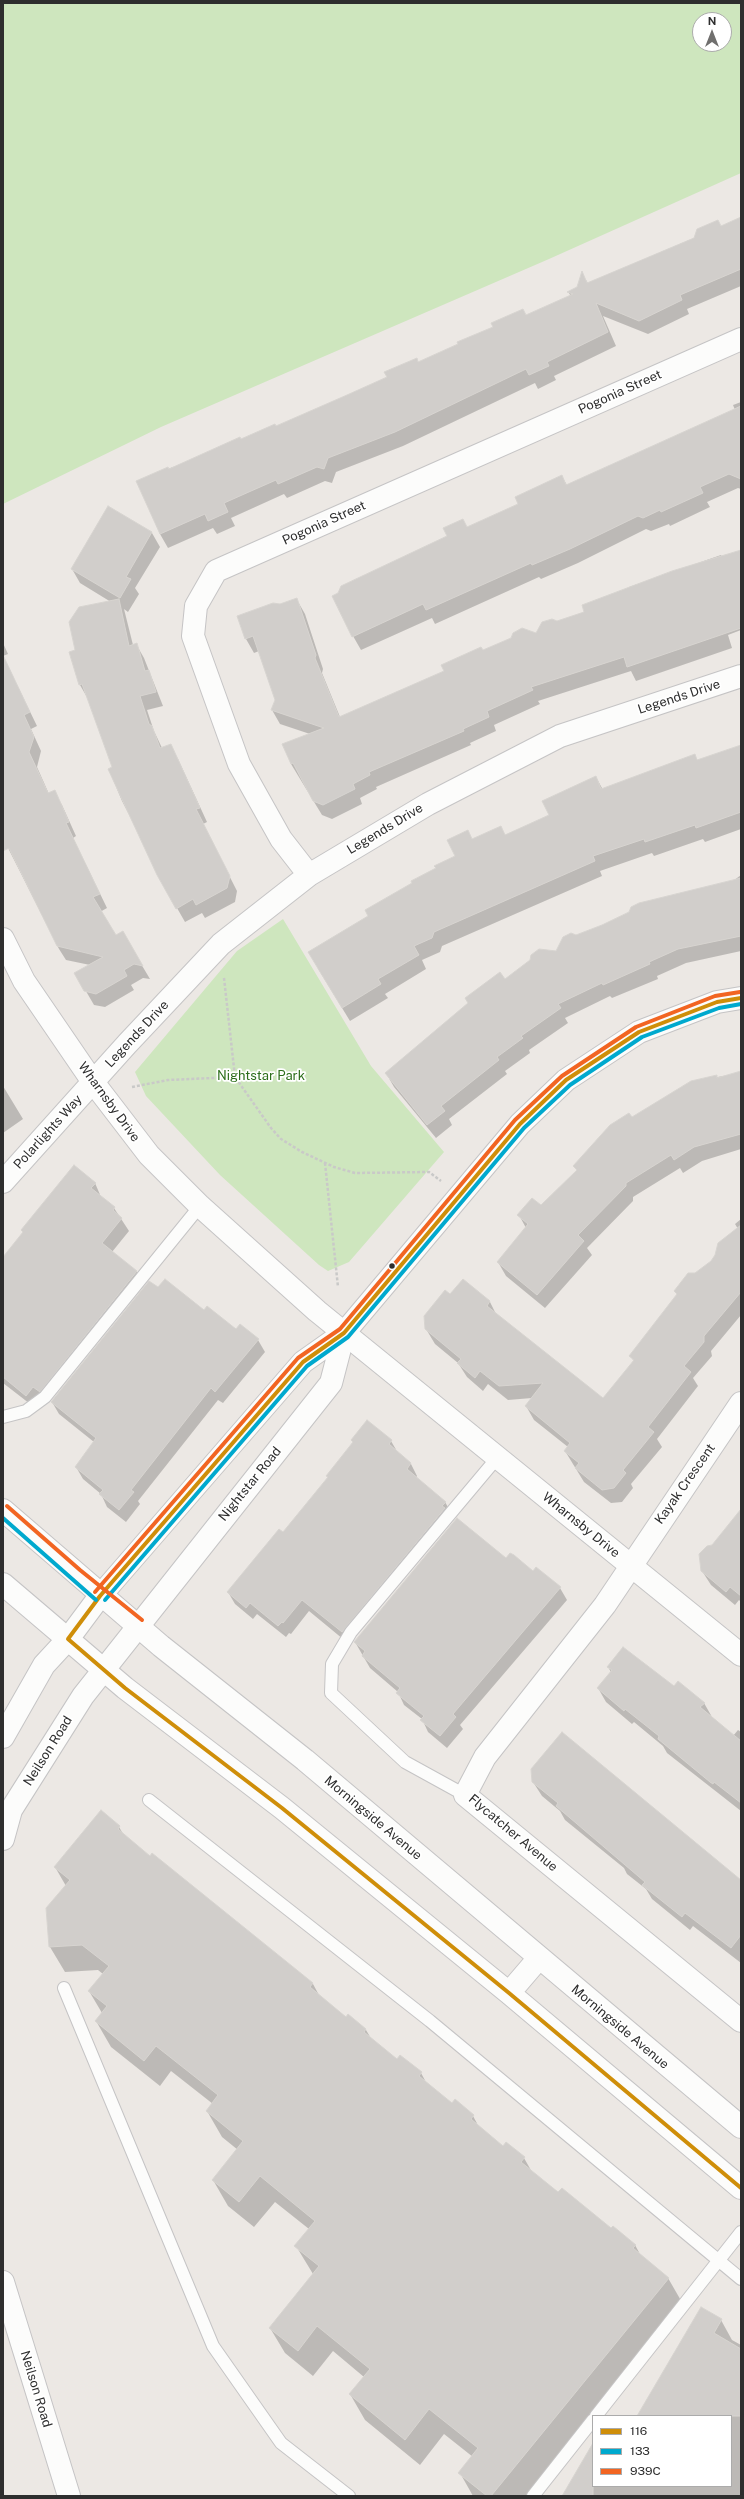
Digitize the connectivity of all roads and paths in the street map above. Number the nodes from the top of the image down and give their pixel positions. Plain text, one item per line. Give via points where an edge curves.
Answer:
1 (741, 339) edge
2 (741, 676) edge
3 (309, 875) junction
4 (3, 939) edge
5 (221, 944) junction
6 (741, 998) edge
7 (235, 1077) junction
8 (93, 1082) junction
9 (132, 1087) dead end
10 (325, 1163) junction
11 (3, 1182) edge
12 (461, 1195) junction
13 (200, 1206) junction
14 (338, 1287) dead end
15 (344, 1333) junction
16 (741, 1403) edge
17 (3, 1417) edge
18 (497, 1458) junction
19 (3, 1510) edge
20 (630, 1565) junction
21 (3, 1584) edge
22 (100, 1596) junction
23 (138, 1625) junction
24 (68, 1639) junction
25 (741, 1656) edge
26 (104, 1669) junction
27 (3, 1736) edge
28 (466, 1795) junction
29 (149, 1800) dead end
30 (3, 1839) edge
31 (539, 1958) junction
32 (64, 1988) dead end
33 (509, 1993) junction
34 (741, 2021) edge
35 (741, 2127) edge
36 (741, 2188) edge
37 (741, 2232) edge
38 (718, 2261) junction
39 (741, 2279) edge
40 (3, 2282) edge
41 (597, 2415) edge
42 (592, 2421) edge
43 (69, 2496) edge
44 (349, 2496) edge
45 (533, 2496) edge

1 - 3 street, Pogonia Street via 216,571 196,606 193,636 239,764 281,839
2 - 3 street, Legends Drive via 560,736 428,804
3 - 5 street, Legends Drive
4 - 8 street, Wharnsby Drive via 24,981
5 - 7 path
5 - 8 street, Legends Drive
6 - 12 street, Nightstar Road via 717,1002 639,1032 566,1080 520,1124
7 - 9 path via 168,1080
7 - 10 path via 264,1121 277,1135 294,1148
8 - 11 street, Polarlights Way
8 - 13 street, Wharnsby Drive via 149,1155
10 - 12 path via 364,1174 429,1172
10 - 14 path
12 - 15 street, Nightstar Road
13 - 15 street, Wharnsby Drive
13 - 17 lane via 45,1397 26,1411
15 - 18 street, Wharnsby Drive
15 - 22 street, Nightstar Road via 304,1362
15 - 23 street, Nightstar Road via 331,1383
16 - 20 street, Kayak Crescent
18 - 20 street, Wharnsby Drive
18 - 28 lane via 351,1632 332,1664 331,1693 405,1762
19 - 22 street, Morningside Avenue
20 - 25 street, Wharnsby Drive
20 - 28 street, Flycatcher Avenue via 605,1604 484,1757
21 - 24 street
22 - 23 street, Morningside Avenue
22 - 24 street, Nightstar Road
23 - 26 street, Nightstar Road
23 - 31 street, Morningside Avenue via 305,1760
24 - 26 street
24 - 27 street via 44,1665
26 - 30 street, Neilson Road via 83,1696 11,1810
26 - 33 street via 282,1808
28 - 34 street, Flycatcher Avenue
29 - 38 lane via 430,2021
31 - 33 street
31 - 35 street, Morningside Avenue
32 - 44 lane via 213,2346 281,2443
33 - 36 street
37 - 38 lane
38 - 39 lane
38 - 41 lane
40 - 43 street, Neilson Road
42 - 45 lane

